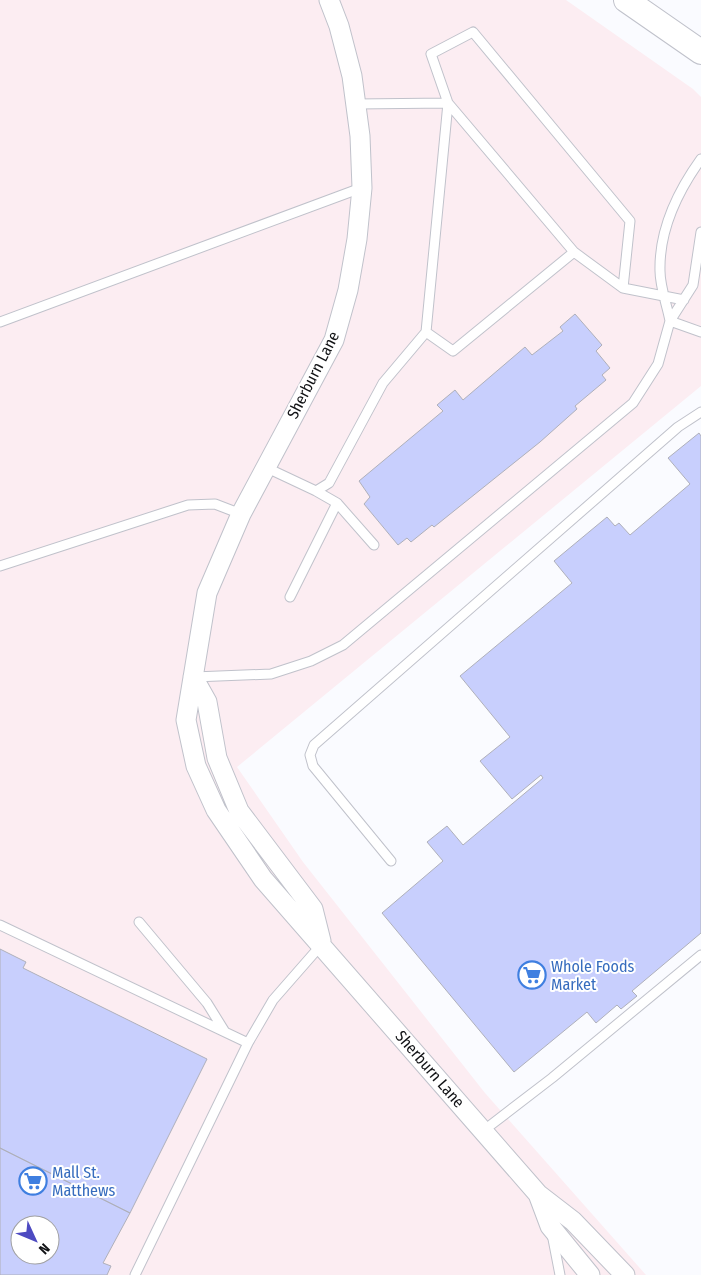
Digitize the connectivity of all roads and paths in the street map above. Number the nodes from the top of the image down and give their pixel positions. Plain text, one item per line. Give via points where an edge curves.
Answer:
1 (329, 0) edge
2 (626, 0) edge
3 (701, 52) edge
4 (448, 103) junction
5 (356, 104) junction
6 (701, 159) edge
7 (362, 188) junction
8 (701, 232) edge
9 (574, 252) junction
10 (623, 288) junction
11 (665, 296) junction
12 (684, 300) junction
13 (670, 321) junction
14 (0, 322) edge
15 (426, 332) junction
16 (701, 332) edge
17 (701, 412) edge
18 (266, 467) junction
19 (316, 491) junction
20 (337, 503) junction
21 (241, 514) junction
22 (374, 545) dead end
23 (0, 566) edge
24 (290, 597) dead end
25 (193, 677) junction
26 (391, 861) dead end
27 (139, 922) dead end
28 (0, 925) edge
29 (322, 944) junction
30 (701, 955) edge
31 (225, 1032) junction
32 (248, 1043) junction
33 (483, 1131) junction
34 (538, 1194) junction
35 (550, 1226) junction
36 (619, 1272) edge
37 (135, 1275) edge
38 (560, 1275) edge
39 (590, 1275) edge

1 - 5 street, Sherburn Lane via 350,67
2 - 3 street
4 - 5 lane
4 - 9 lane
4 - 10 lane via 431,54 473,32 630,221
4 - 15 lane
5 - 7 street, Sherburn Lane
6 - 11 lane via 682,189 664,233 660,272
7 - 14 lane
7 - 18 street, Sherburn Lane via 348,290 334,340
8 - 12 lane via 693,285
9 - 10 lane
9 - 15 lane via 453,351
10 - 11 lane
11 - 12 lane
11 - 13 lane
12 - 13 lane
13 - 16 lane
13 - 25 lane via 658,364 633,403 342,645 312,661 270,674
15 - 19 lane via 383,383 329,483
17 - 26 lane via 678,427 314,745 310,755 312,766
18 - 19 lane
18 - 21 street, Sherburn Lane
19 - 20 lane
20 - 22 lane
20 - 24 lane
21 - 23 lane via 215,504 188,505
21 - 25 street, Sherburn Lane via 208,593
25 - 29 street, Sherburn Lane via 207,702 217,758 239,811 313,909
27 - 31 lane via 207,1003
28 - 31 lane
29 - 32 lane via 273,1000
29 - 33 street, Sherburn Lane
30 - 33 lane
31 - 32 lane
32 - 37 lane
33 - 34 street, Sherburn Lane
34 - 35 street, Sherburn Lane
34 - 36 street, Sherburn Lane via 573,1221
35 - 38 lane
35 - 39 street, Sherburn Lane

